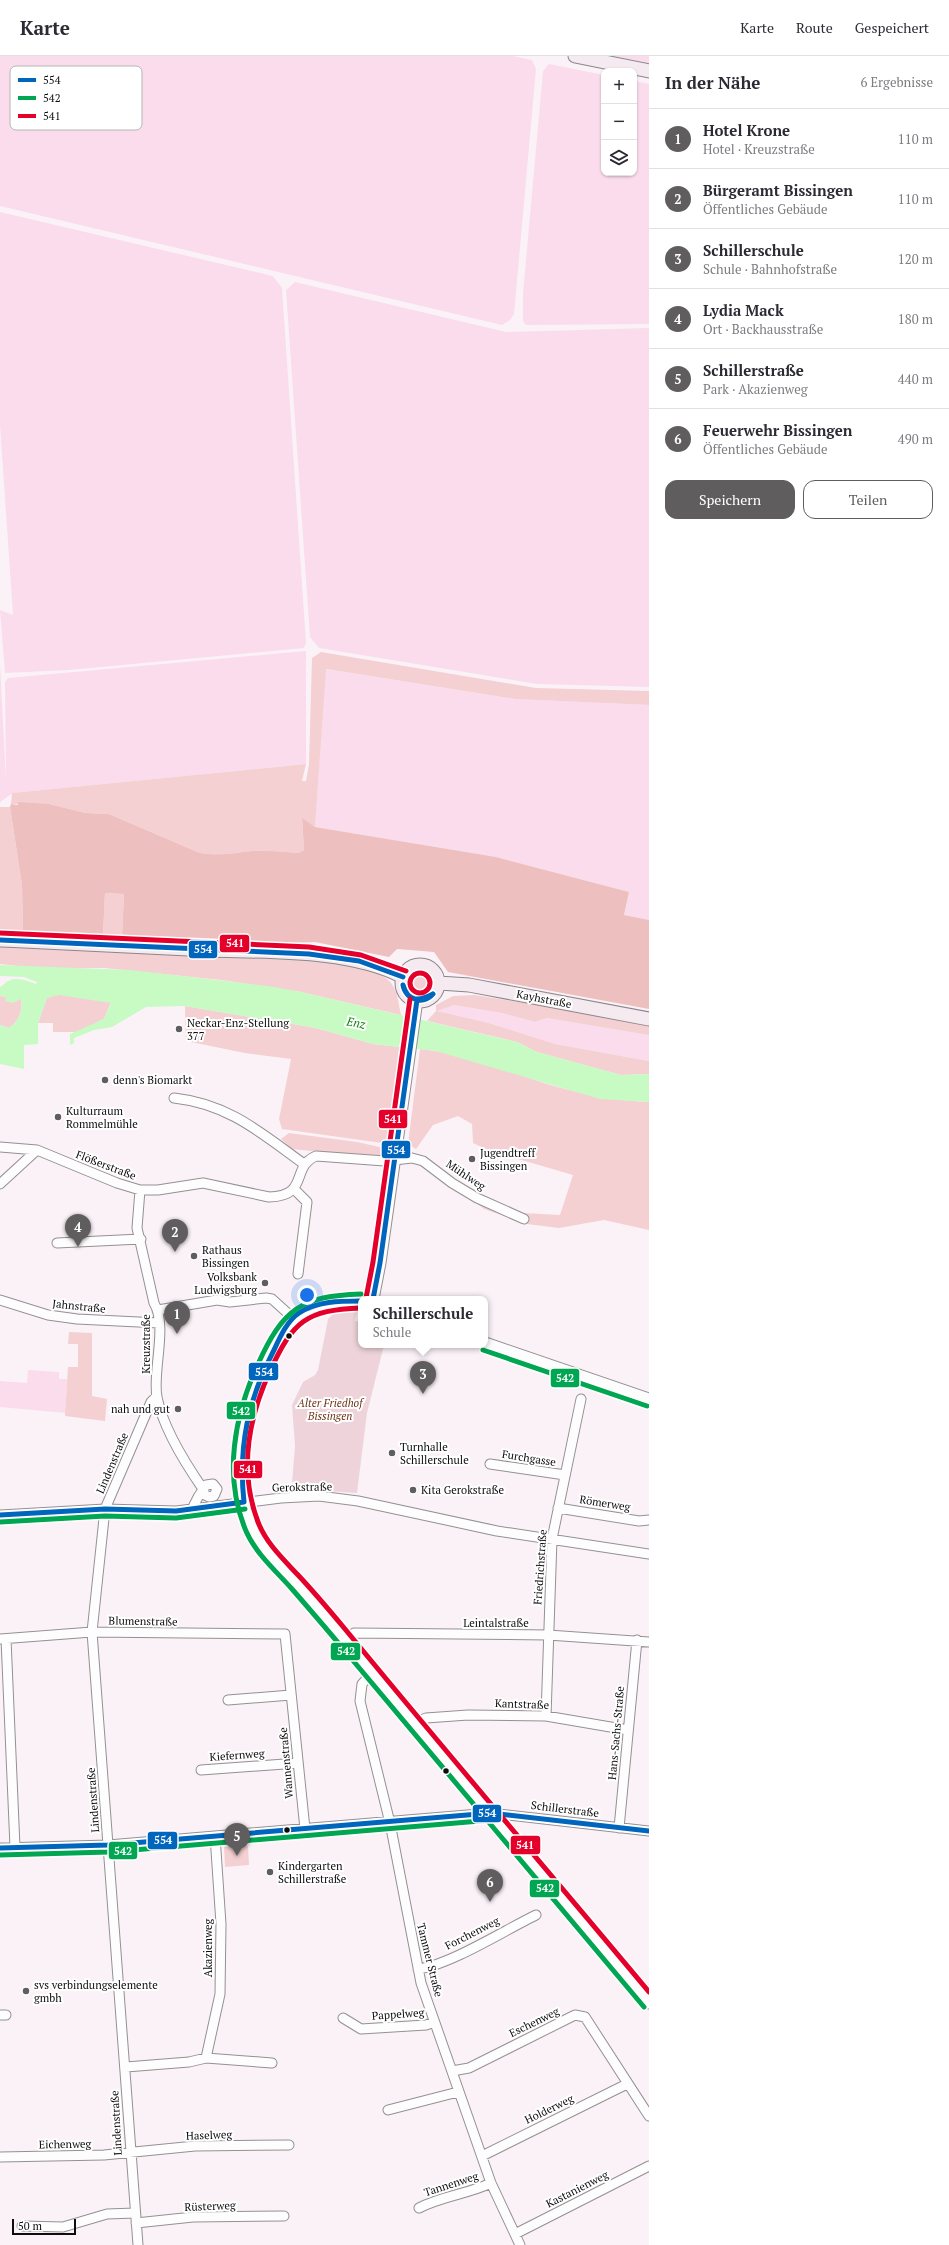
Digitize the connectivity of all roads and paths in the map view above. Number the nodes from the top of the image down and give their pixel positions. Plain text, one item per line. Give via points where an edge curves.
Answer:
1 (575, 56) edge
2 (649, 71) edge
3 (0, 940) edge
4 (403, 977) junction
5 (439, 982) junction
6 (416, 1003) junction
7 (649, 1019) edge
8 (174, 1098) dead end
9 (0, 1147) edge
10 (38, 1150) junction
11 (394, 1161) junction
12 (304, 1164) junction
13 (0, 1184) edge
14 (294, 1189) junction
15 (140, 1190) junction
16 (524, 1219) dead end
17 (141, 1239) junction
18 (56, 1243) dead end
19 (298, 1274) dead end
20 (373, 1296) edge
21 (0, 1300) edge
22 (358, 1301) edge
23 (158, 1310) junction
24 (293, 1318) junction
25 (159, 1323) junction
26 (488, 1344) edge
27 (157, 1396) junction
28 (581, 1399) dead end
29 (649, 1399) edge
30 (490, 1464) dead end
31 (565, 1475) junction
32 (244, 1502) junction
33 (558, 1508) junction
34 (105, 1509) junction
35 (192, 1509) junction
36 (0, 1515) edge
37 (649, 1520) edge
38 (552, 1539) junction
39 (649, 1554) edge
40 (92, 1632) junction
41 (285, 1634) joint
42 (548, 1635) junction
43 (3, 1639) edge
44 (345, 1640) junction
45 (637, 1640) junction
46 (649, 1642) edge
47 (372, 1673) junction
48 (291, 1695) junction
49 (228, 1700) dead end
50 (546, 1716) junction
51 (414, 1722) junction
52 (628, 1730) junction
53 (298, 1763) junction
54 (201, 1770) dead end
55 (491, 1813) junction
56 (390, 1822) junction
57 (619, 1828) junction
58 (305, 1829) junction
59 (649, 1831) edge
60 (215, 1836) junction
61 (108, 1845) junction
62 (15, 1847) junction
63 (0, 1848) edge
64 (536, 1915) dead end
65 (418, 1968) junction
66 (649, 2003) edge
67 (343, 2018) dead end
68 (434, 2022) junction
69 (206, 2058) junction
70 (272, 2063) dead end
71 (126, 2067) junction
72 (452, 2071) junction
73 (627, 2084) junction
74 (458, 2092) junction
75 (388, 2110) dead end
76 (649, 2116) edge
77 (289, 2145) dead end
78 (130, 2152) junction
79 (482, 2156) junction
80 (0, 2157) edge
81 (649, 2166) edge
82 (492, 2183) junction
83 (419, 2208) dead end
84 (135, 2213) junction
85 (284, 2216) dead end
86 (136, 2222) junction
87 (22, 2226) dead end
88 (515, 2234) junction
89 (138, 2245) edge
90 (520, 2245) edge

1 - 2 main road
3 - 4 main road via 326,956 361,961 386,968
4 - 5 main road via 408,970 420,964 433,970
4 - 6 main road via 403,988
5 - 6 main road via 432,996
5 - 7 main road, Kayhstraße via 469,985
6 - 11 street
8 - 12 street via 205,1103 229,1112
9 - 10 street, Flößerstraße
10 - 13 street
10 - 15 street, Flößerstraße
11 - 12 street via 325,1155 308,1159
11 - 16 street, Mühlweg via 412,1158 423,1161 477,1198
11 - 20 street
12 - 14 street
14 - 15 street, Flößerstraße via 280,1197 203,1183
14 - 19 street via 307,1202
15 - 17 street, Kreuzstraße via 137,1228
17 - 18 street
17 - 23 street, Kreuzstraße via 154,1304
21 - 25 street, Jahnstraße via 48,1315
22 - 24 street via 322,1303
23 - 24 street via 217,1300 230,1302 266,1298 272,1299
23 - 25 street, Kreuzstraße
24 - 32 street via 258,1378 245,1420 240,1464
25 - 27 street, Kreuzstraße
26 - 29 street
27 - 34 street, Lindenstraße via 151,1402
27 - 35 street, Kreuzstraße via 175,1446 203,1489
28 - 31 street, Friedrichstraße
30 - 31 street, Furchgasse
31 - 33 street, Friedrichstraße
32 - 35 street, Gerokstraße
32 - 38 street, Gerokstraße via 334,1497 497,1531
32 - 44 street via 253,1530 268,1553
33 - 37 street, Römerweg via 639,1521
33 - 38 street, Friedrichstraße
34 - 35 street, Gerokstraße
34 - 36 street, Gerokstraße
34 - 40 street, Lindenstraße
38 - 39 street, Gerokstraße
38 - 42 street, Friedrichstraße
40 - 41 street, Blumenstraße
40 - 43 street, Blumenstraße
40 - 61 street, Lindenstraße
41 - 48 street, Wannenstraße
42 - 44 street, Leintalstraße via 354,1633
42 - 45 street, Leintalstraße
42 - 50 street, Friedrichstraße
43 - 62 street
44 - 47 street
45 - 46 street, Leintalstraße
45 - 52 street, Hans-Sachs-Straße
47 - 51 street
47 - 56 street, Tammer Straße via 362,1684 360,1701
48 - 49 street
48 - 53 street, Wannenstraße
50 - 51 street, Kantstraße via 468,1715 426,1718
50 - 52 street, Kantstraße
51 - 55 street
52 - 57 street, Hans-Sachs-Straße
53 - 54 street, Kiefernweg
53 - 58 street, Wannenstraße
55 - 56 street, Schillerstraße
55 - 57 street, Schillerstraße
55 - 66 street
56 - 58 street, Schillerstraße
56 - 65 street, Tammer Straße
57 - 59 street, Schillerstraße
58 - 60 street, Schillerstraße
60 - 61 street, Schillerstraße
60 - 69 street, Akazienweg via 221,1924 220,1994
61 - 62 street, Schillerstraße
61 - 71 street, Lindenstraße
62 - 63 street, Schillerstraße
64 - 65 street, Forchenweg via 448,1959
65 - 68 street, Tammer Straße
67 - 68 street, Pappelweg via 361,2028 426,2025
68 - 72 street, Tammer Straße
69 - 70 street
69 - 71 street
71 - 78 street, Lindenstraße
72 - 73 street, Eschenweg via 469,2068 575,2015 585,2017
72 - 74 street, Tammer Straße
73 - 76 street, Eschenweg
73 - 79 street, Holderweg
74 - 75 street
74 - 79 street, Tammer Straße
77 - 78 street, Haselweg via 195,2146
78 - 80 street, Eichenweg
78 - 84 street, Lindenstraße
79 - 82 street, Tammer Straße
81 - 88 street, Kastanienweg
82 - 83 street, Tannenweg via 477,2190 434,2200
82 - 88 street, Tammer Straße
84 - 86 street, Lindenstraße
84 - 87 street via 107,2214 63,2226
85 - 86 street, Rüsterweg via 193,2217
86 - 89 street, Lindenstraße
88 - 90 street, Tammer Straße

